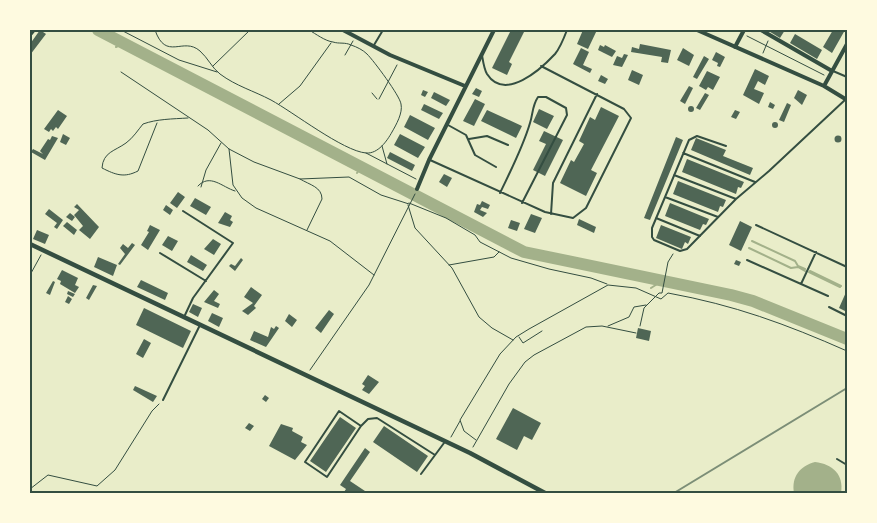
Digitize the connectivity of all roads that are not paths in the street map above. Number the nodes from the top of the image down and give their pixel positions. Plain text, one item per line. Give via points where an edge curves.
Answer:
1 (35, 30) edge
2 (343, 30) edge
3 (383, 30) edge
4 (494, 30) edge
5 (567, 30) edge
6 (697, 30) edge
7 (761, 30) edge
8 (743, 32) edge
9 (30, 36) edge
10 (847, 44) edge
11 (734, 46) junction
12 (373, 47) junction
13 (482, 55) junction
14 (541, 66) junction
15 (832, 71) junction
16 (847, 77) edge
17 (465, 86) junction
18 (824, 86) junction
19 (597, 94) junction
20 (846, 99) edge
21 (447, 124) junction
22 (469, 139) junction
23 (508, 146) dead end
24 (726, 146) dead end
25 (683, 153) junction
26 (429, 160) junction
27 (496, 167) dead end
28 (674, 175) junction
29 (755, 182) junction
30 (417, 189) road end
31 (500, 193) junction
32 (665, 197) junction
33 (736, 199) junction
34 (522, 203) junction
35 (183, 211) dead end
36 (550, 214) junction
37 (718, 217) junction
38 (656, 218) junction
39 (756, 225) dead end
40 (701, 236) junction
41 (30, 244) edge
42 (816, 252) junction
43 (160, 253) dead end
44 (747, 260) dead end
45 (847, 267) edge
46 (206, 281) junction
47 (801, 284) junction
48 (828, 296) dead end
49 (829, 307) dead end
50 (847, 316) edge
51 (184, 317) junction
52 (200, 325) junction
53 (163, 400) road end
54 (361, 426) junction
55 (446, 441) junction
56 (435, 455) junction
57 (837, 459) dead end
58 (847, 465) edge
59 (421, 474) dead end
60 (545, 493) edge

1 - 9 lane
2 - 12 street
3 - 12 lane
4 - 13 street
5 - 14 lane via 556,53
6 - 11 street
7 - 15 street
8 - 11 street
10 - 15 street
11 - 18 street
12 - 17 street
13 - 14 lane via 489,76 502,84 518,84
13 - 17 street
14 - 19 lane
15 - 16 lane
15 - 18 street
17 - 21 street
18 - 20 street
19 - 36 lane via 553,183
19 - 36 lane via 629,113 630,124 586,208 573,218
20 - 29 lane
21 - 22 lane
21 - 26 street
22 - 23 lane via 486,136
22 - 27 lane via 475,155
24 - 25 lane via 697,136 689,140
25 - 28 lane
25 - 29 lane
26 - 30 street
26 - 31 lane
28 - 32 lane
28 - 33 lane
29 - 33 lane
31 - 34 lane
31 - 34 lane via 531,122 532,106 538,97 562,104 568,111 567,115
32 - 37 lane
32 - 38 lane
33 - 37 lane
34 - 36 lane
35 - 46 lane via 233,243
37 - 40 lane
38 - 40 lane
38 - 40 lane via 652,237 659,243 684,251
39 - 42 lane
41 - 51 street
42 - 45 lane
42 - 47 lane
43 - 46 lane
44 - 47 lane
46 - 51 lane
47 - 48 lane
49 - 50 lane
51 - 52 street
52 - 53 lane
52 - 55 street
54 - 54 lane via 327,477 305,462 339,411
54 - 56 lane via 368,419 377,418
55 - 56 lane
55 - 60 street
56 - 59 lane
57 - 58 lane

